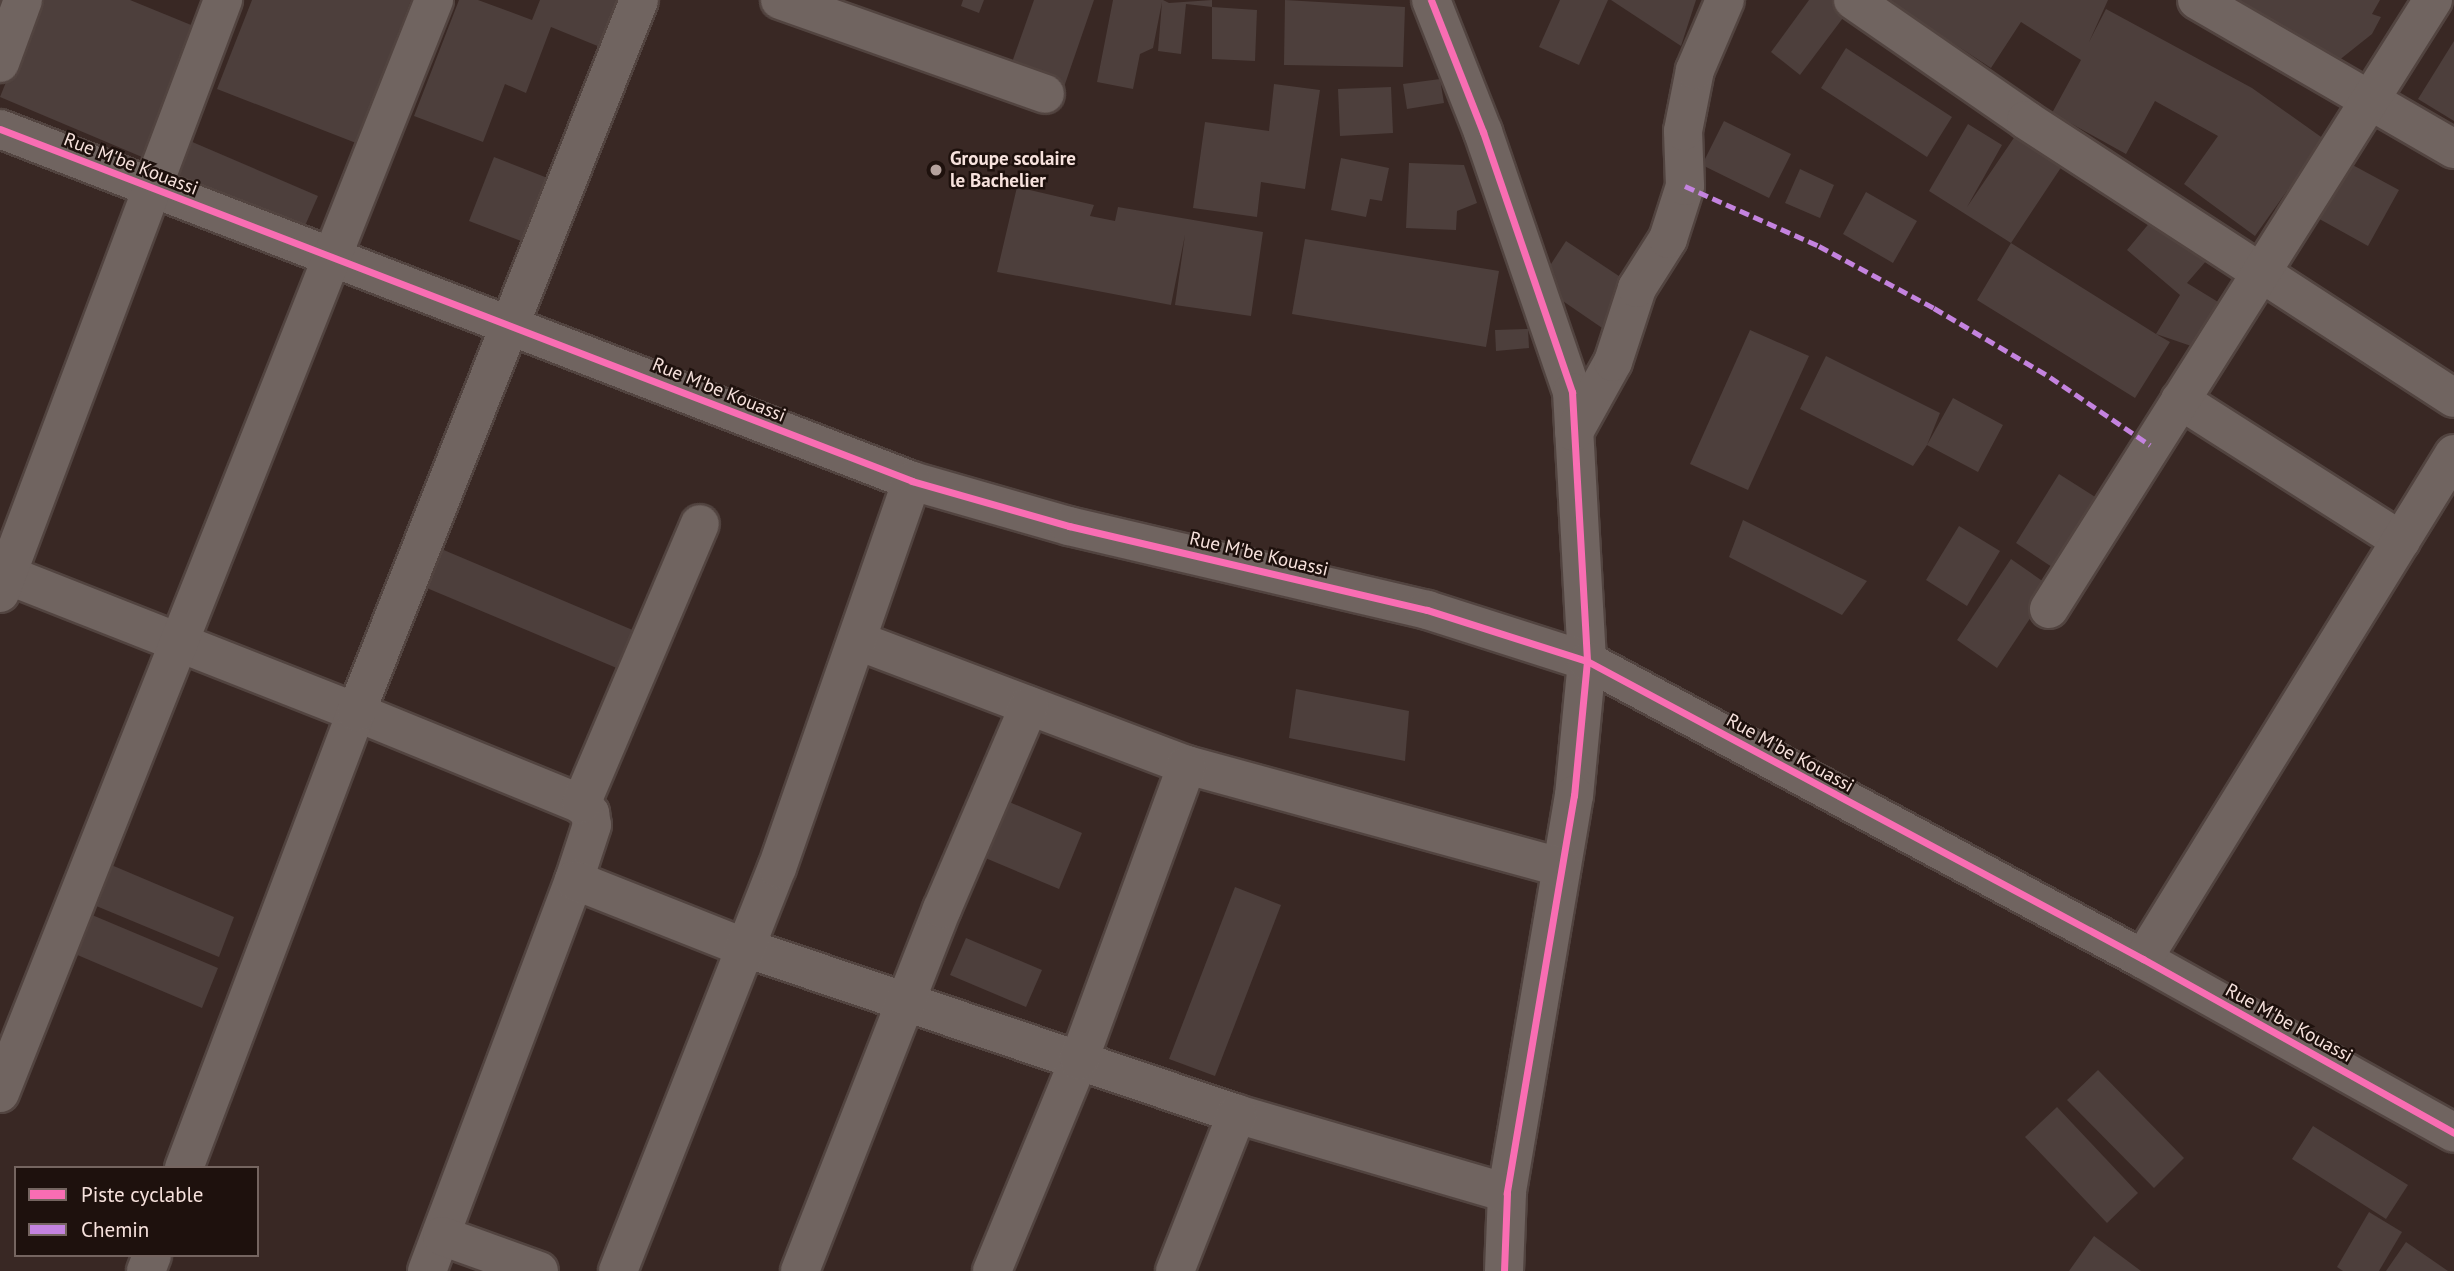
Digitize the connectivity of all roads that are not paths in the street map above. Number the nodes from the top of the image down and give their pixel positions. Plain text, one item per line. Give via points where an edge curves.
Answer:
1 (23, 0) edge
2 (223, 0) edge
3 (434, 0) edge
4 (639, 0) edge
5 (780, 0) edge
6 (1432, 0) edge
7 (1726, 0) edge
8 (1853, 0) edge
9 (2197, 0) edge
10 (2433, 0) edge
11 (0, 63) edge
12 (1045, 94) dead end
13 (2368, 100) junction
14 (0, 129) edge
15 (2454, 149) edge
16 (153, 191) junction
17 (332, 255) junction
18 (2259, 272) junction
19 (513, 325) junction
20 (2454, 398) edge
21 (2180, 400) junction
22 (1574, 432) junction
23 (2454, 454) edge
24 (912, 481) junction
25 (700, 524) dead end
26 (2401, 541) junction
27 (2, 580) edge
28 (2049, 609) dead end
29 (858, 641) junction
30 (179, 642) junction
31 (1587, 661) junction
32 (1029, 706) junction
33 (356, 712) junction
34 (1187, 765) junction
35 (581, 804) junction
36 (1561, 867) junction
37 (574, 880) junction
38 (746, 948) junction
39 (2143, 959) junction
40 (905, 1002) junction
41 (1079, 1060) junction
42 (0, 1093) edge
43 (1237, 1114) junction
44 (2454, 1133) edge
45 (185, 1166) edge
46 (1507, 1193) junction
47 (442, 1236) junction
48 (427, 1271) edge
49 (539, 1271) edge
50 (618, 1271) edge
51 (800, 1271) edge
52 (992, 1271) edge
53 (1175, 1271) edge
54 (1504, 1271) edge

1 - 11 street
2 - 16 street
3 - 17 street
4 - 19 street
5 - 12 street
6 - 22 street via 1483,132 1572,392
7 - 22 street via 1695,70 1683,131 1685,186 1668,239 1637,288 1614,362
8 - 18 street
9 - 13 street
10 - 13 street
13 - 15 street
13 - 18 street
14 - 16 street, Rue M'be Kouassi
16 - 17 street, Rue M'be Kouassi
16 - 27 street
17 - 19 street, Rue M'be Kouassi
17 - 30 street
18 - 20 street
18 - 21 street
19 - 24 street, Rue M'be Kouassi
19 - 33 street
21 - 26 street
21 - 28 street
22 - 31 street
23 - 26 street
24 - 29 street
24 - 31 street, Rue M'be Kouassi via 1069,526 1427,610
25 - 35 street
26 - 39 street
27 - 30 street
29 - 32 street
29 - 38 street
30 - 33 street
30 - 42 street
31 - 36 street
31 - 39 street, Rue M'be Kouassi
32 - 34 street
32 - 40 street
33 - 35 street
33 - 45 street
34 - 36 street
34 - 41 street
35 - 37 street via 590,813 592,825
36 - 46 street
37 - 38 street
37 - 47 street
38 - 40 street
38 - 50 street
39 - 44 street, Rue M'be Kouassi
40 - 41 street
40 - 51 street
41 - 43 street
41 - 52 street
43 - 46 street
43 - 53 street
46 - 54 street
47 - 48 street
47 - 49 street

